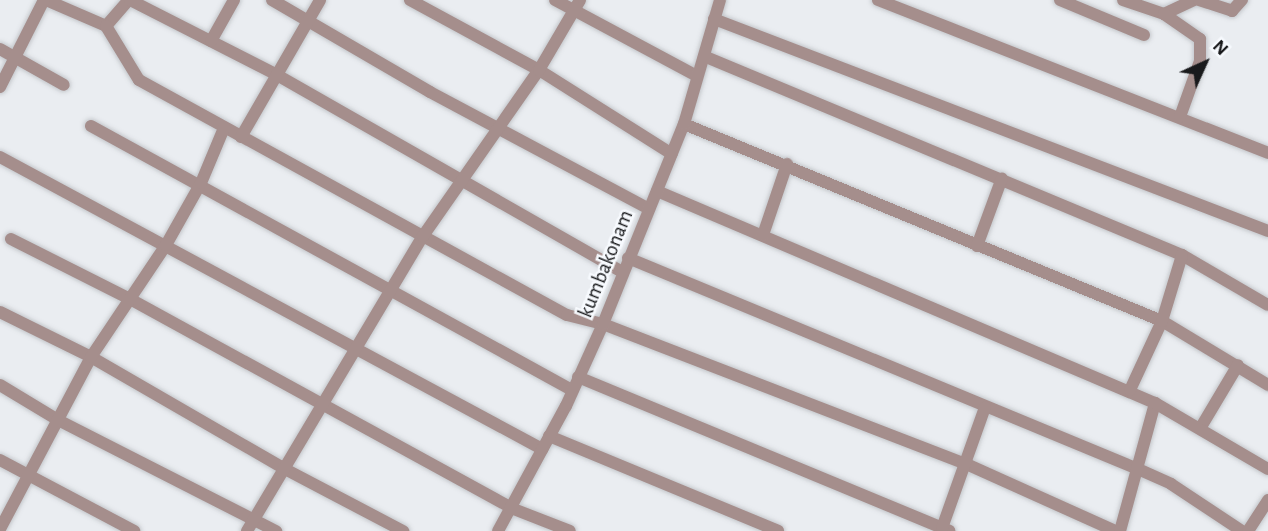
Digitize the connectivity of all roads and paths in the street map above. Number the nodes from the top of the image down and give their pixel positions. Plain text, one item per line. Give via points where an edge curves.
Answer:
1 (45, 0) edge
2 (130, 0) edge
3 (234, 0) edge
4 (272, 0) edge
5 (320, 0) edge
6 (410, 0) edge
7 (555, 0) edge
8 (878, 0) edge
9 (1060, 0) edge
10 (1124, 0) edge
11 (1197, 0) edge
12 (1242, 0) edge
13 (715, 2) edge
14 (577, 5) edge
15 (1164, 14) junction
16 (714, 19) junction
17 (307, 23) junction
18 (106, 26) junction
19 (1144, 35) dead end
20 (211, 41) junction
21 (0, 50) edge
22 (706, 57) junction
23 (15, 61) junction
24 (539, 70) junction
25 (277, 75) junction
26 (697, 76) junction
27 (64, 85) dead end
28 (0, 87) edge
29 (1180, 117) junction
30 (684, 124) junction
31 (91, 126) dead end
32 (224, 128) junction
33 (498, 129) junction
34 (241, 137) junction
35 (1268, 153) edge
36 (672, 154) junction
37 (0, 157) edge
38 (787, 164) junction
39 (1002, 178) junction
40 (460, 181) junction
41 (201, 183) junction
42 (657, 191) junction
43 (649, 209) junction
44 (1268, 231) edge
45 (762, 235) junction
46 (424, 236) junction
47 (11, 239) dead end
48 (166, 245) junction
49 (977, 246) junction
50 (1182, 254) junction
51 (628, 257) junction
52 (622, 272) junction
53 (393, 289) junction
54 (130, 299) junction
55 (1268, 305) edge
56 (0, 312) edge
57 (1162, 321) junction
58 (603, 324) junction
59 (357, 346) junction
60 (91, 356) junction
61 (1238, 365) junction
62 (578, 377) junction
63 (1268, 385) edge
64 (0, 386) edge
65 (572, 390) junction
66 (1130, 390) junction
67 (1155, 403) junction
68 (323, 405) junction
69 (985, 407) junction
70 (58, 420) junction
71 (1201, 427) junction
72 (549, 436) junction
73 (542, 449) junction
74 (0, 460) edge
75 (964, 463) junction
76 (283, 468) junction
77 (1138, 469) junction
78 (1268, 469) edge
79 (29, 477) junction
80 (1268, 500) edge
81 (511, 508) junction
82 (254, 519) junction
83 (936, 528) edge
84 (0, 529) edge
85 (134, 531) edge
86 (247, 531) edge
87 (276, 531) edge
88 (403, 531) edge
89 (498, 531) edge
90 (570, 531) edge
91 (778, 531) edge
92 (1117, 531) edge
93 (1242, 531) edge
94 (1248, 531) edge

1 - 18 street
1 - 23 street
2 - 18 street
2 - 20 street
3 - 20 street
4 - 17 street
5 - 17 street
6 - 24 street
7 - 14 street
8 - 29 street
9 - 19 street
10 - 15 street
11 - 12 street via 1232,11
11 - 15 street
13 - 16 street, kumbakonam
14 - 24 street
14 - 26 street
15 - 29 street via 1200,39 1200,61
16 - 22 street, kumbakonam
16 - 44 street
17 - 25 street
17 - 33 street
18 - 32 street via 139,80
20 - 25 street
21 - 23 street
22 - 26 street, kumbakonam
22 - 39 street
23 - 27 street
23 - 28 street
24 - 33 street
24 - 36 street
25 - 34 street
25 - 40 street
26 - 30 street, kumbakonam
29 - 35 street
30 - 36 street, kumbakonam
30 - 38 street
31 - 41 street
32 - 34 street
32 - 41 street
33 - 40 street
33 - 43 street
34 - 46 street
36 - 42 street, kumbakonam
37 - 48 street
38 - 45 street
38 - 49 street
39 - 49 street
39 - 50 street
40 - 46 street
40 - 52 street
41 - 48 street
41 - 53 street
42 - 43 street, kumbakonam
42 - 45 street
43 - 51 street, kumbakonam
45 - 66 street
46 - 53 street
46 - 58 street via 567,315
47 - 54 street
48 - 54 street
48 - 59 street
49 - 57 street
50 - 55 street
50 - 57 street
51 - 52 street, kumbakonam
51 - 69 street
52 - 58 street, kumbakonam
53 - 59 street
53 - 65 street
54 - 60 street
54 - 68 street
56 - 60 street
57 - 61 street
57 - 66 street
58 - 62 street, kumbakonam
58 - 75 street
59 - 68 street
59 - 73 street
60 - 70 street
60 - 76 street
61 - 63 street
61 - 71 street
62 - 65 street, kumbakonam
62 - 83 street
64 - 70 street
65 - 72 street, kumbakonam
66 - 67 street
67 - 71 street
67 - 77 street
68 - 76 street
68 - 81 street
69 - 75 street
69 - 77 street
70 - 79 street
70 - 82 street
71 - 78 street
72 - 73 street, kumbakonam
72 - 91 street
73 - 81 street, kumbakonam
74 - 79 street
75 - 83 street
75 - 92 street
76 - 82 street
76 - 88 street
77 - 92 street
77 - 93 street
79 - 84 street
79 - 85 street
80 - 94 street
81 - 89 street, kumbakonam
81 - 90 street
82 - 86 street
82 - 87 street

